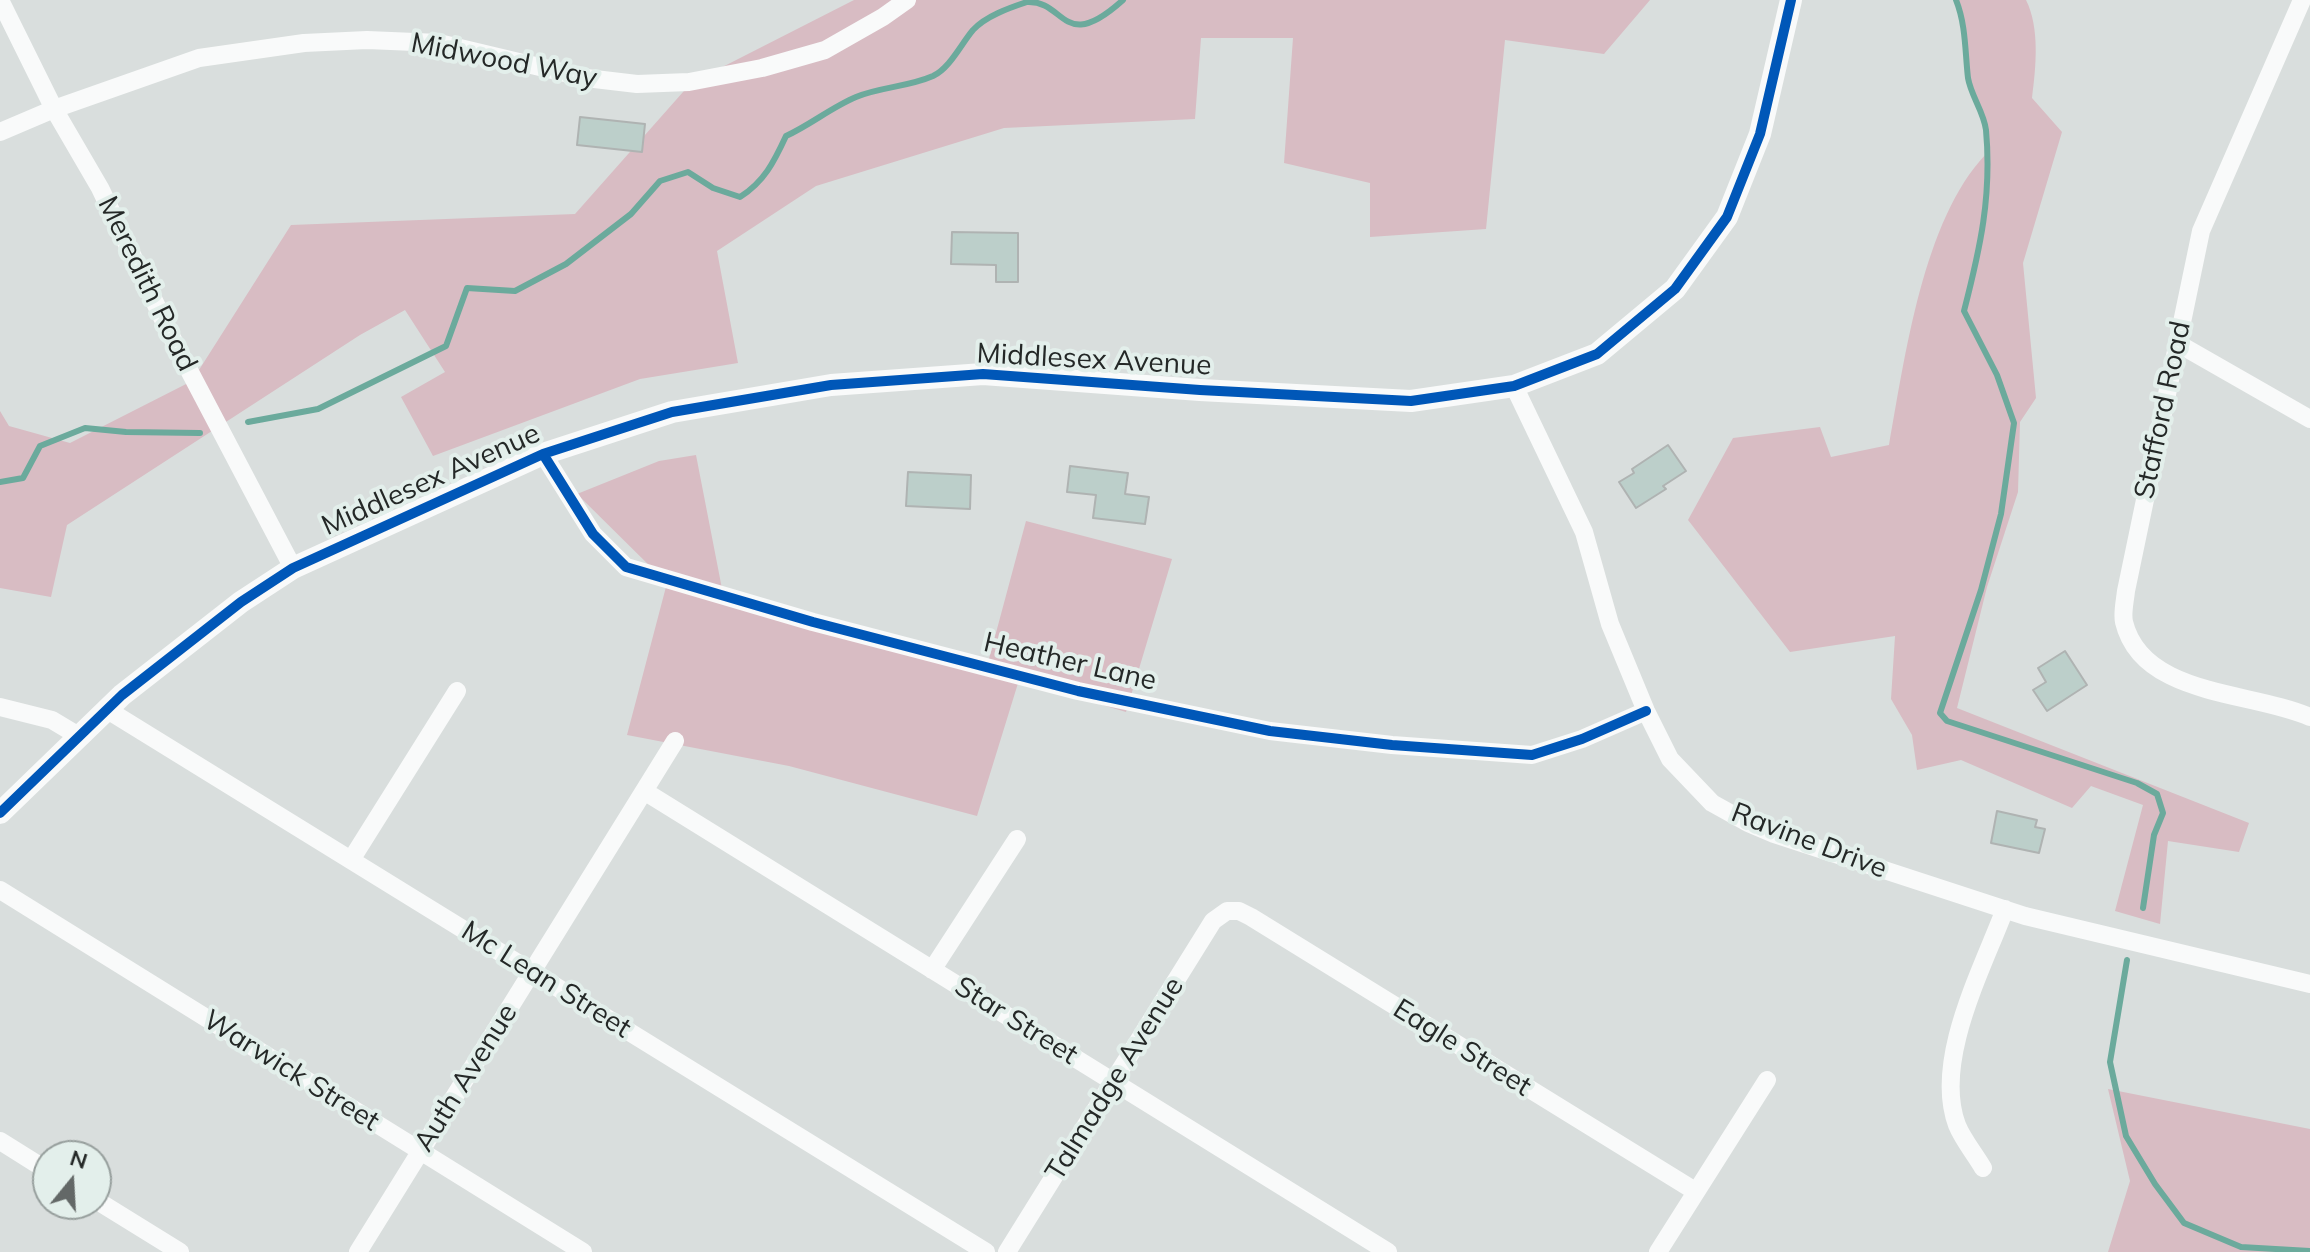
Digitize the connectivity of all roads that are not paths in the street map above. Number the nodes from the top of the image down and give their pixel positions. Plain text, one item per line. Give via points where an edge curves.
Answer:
1 (0, 0) edge
2 (907, 0) edge
3 (1791, 0) edge
4 (2302, 0) edge
5 (54, 109) junction
6 (0, 132) edge
7 (2177, 343) junction
8 (1514, 386) junction
9 (2310, 419) edge
10 (543, 454) junction
11 (293, 568) junction
12 (457, 691) dead end
13 (0, 707) edge
14 (106, 709) junction
15 (1646, 711) junction
16 (2310, 717) edge
17 (77, 735) junction
18 (675, 741) dead end
19 (644, 791) junction
20 (0, 813) edge
21 (1017, 839) dead end
22 (351, 860) junction
23 (0, 890) edge
24 (2005, 909) junction
25 (1227, 911) joint
26 (932, 970) junction
27 (532, 971) junction
28 (2310, 984) edge
29 (1767, 1080) dead end
30 (1113, 1081) junction
31 (0, 1141) edge
32 (421, 1151) junction
33 (32, 1161) edge
34 (1983, 1168) dead end
35 (1695, 1191) junction
36 (112, 1210) edge
37 (180, 1252) edge
38 (358, 1252) edge
39 (583, 1252) edge
40 (986, 1252) edge
41 (1007, 1252) edge
42 (1388, 1252) edge
43 (1658, 1252) edge

1 - 5 street, Meredith Road
2 - 5 street, Midwood Way via 825,50 689,82 637,84 586,78 439,43 367,40 199,58
3 - 8 street, Middlesex Avenue via 1760,134 1727,217 1675,289 1597,354
4 - 7 street, Stafford Road via 2201,231
5 - 6 street, Midwood Way
5 - 11 street, Meredith Road via 100,188
7 - 9 street
7 - 16 street, Stafford Road via 2123,619 2133,645 2174,678
8 - 10 street, Middlesex Avenue via 1411,401 983,374 831,385 672,412
8 - 15 street, Ravine Drive via 1584,532 1610,624
10 - 11 street, Middlesex Avenue
10 - 15 street, Heather Lane via 593,534 626,567 1078,691 1270,731 1532,755
11 - 14 street, Middlesex Avenue via 241,602
12 - 22 street
13 - 17 street via 52,720
14 - 17 street, Middlesex Avenue
14 - 22 street, Mc Lean Street
15 - 24 street, Ravine Drive via 1670,759 1712,803 1748,823
17 - 20 street, Middlesex Avenue
18 - 19 street, Auth Avenue
19 - 26 street, Star Street
19 - 27 street, Auth Avenue
21 - 26 street
22 - 27 street, Mc Lean Street
23 - 32 street, Warwick Street
24 - 28 street, Ravine Drive
24 - 34 street via 1953,1055 1951,1097 1957,1126
25 - 30 street, Talmadge Avenue via 1213,921
25 - 35 street, Eagle Street via 1251,917
26 - 30 street, Star Street
27 - 32 street, Auth Avenue
27 - 40 street, Mc Lean Street
29 - 35 street
30 - 41 street, Talmadge Avenue
30 - 42 street, Star Street
31 - 33 street
32 - 38 street, Auth Avenue
32 - 39 street, Warwick Street
35 - 43 street
36 - 37 street

